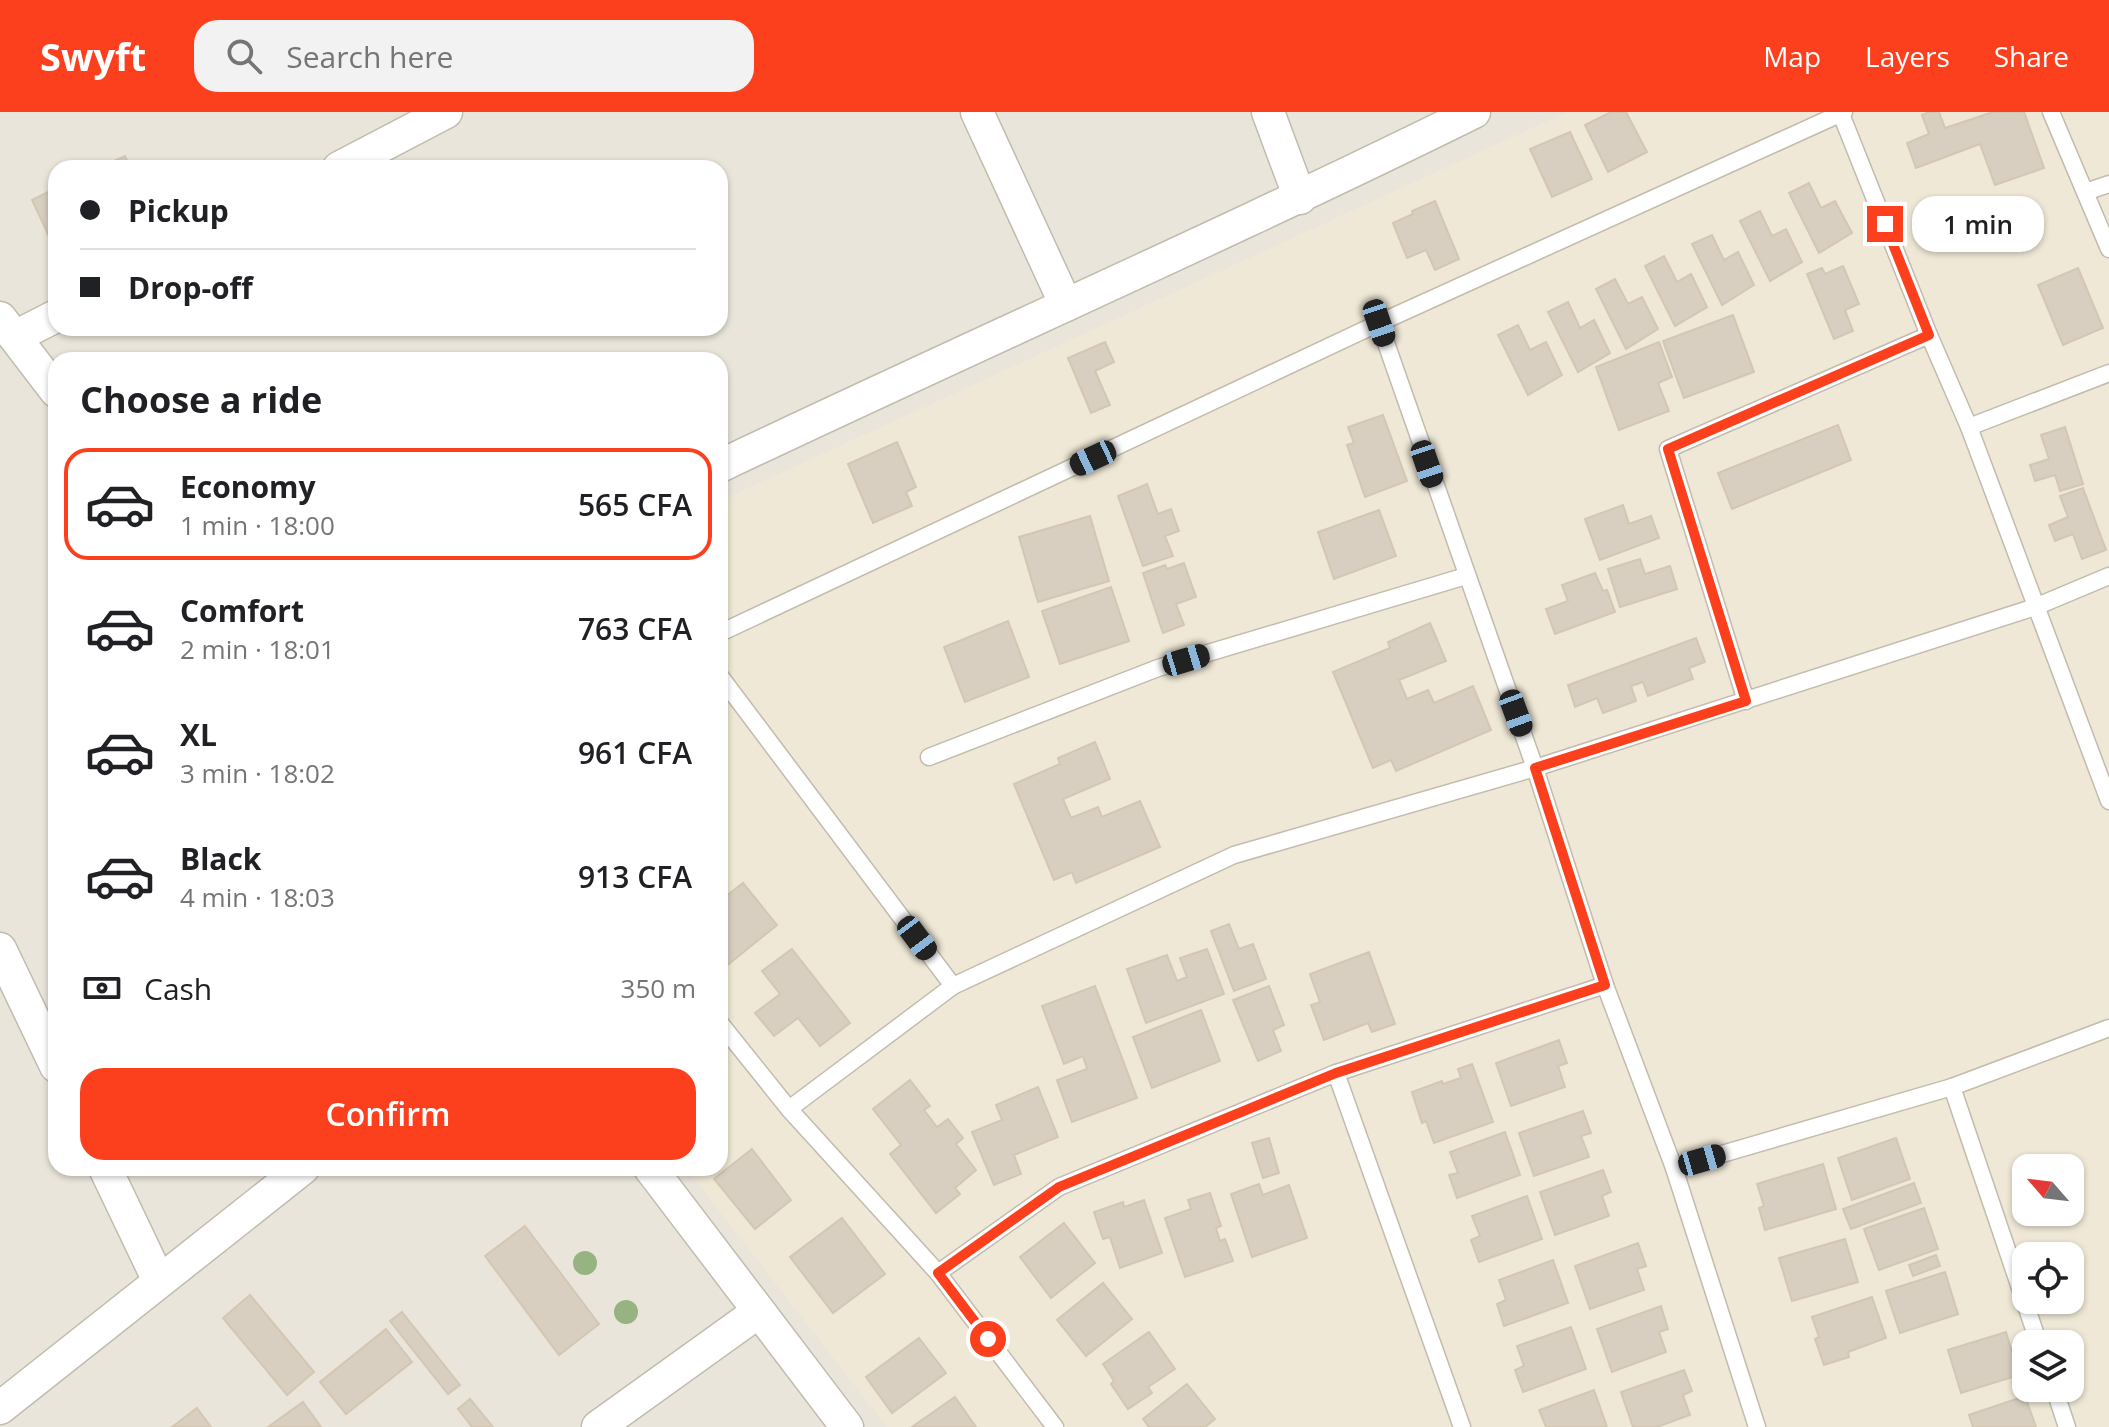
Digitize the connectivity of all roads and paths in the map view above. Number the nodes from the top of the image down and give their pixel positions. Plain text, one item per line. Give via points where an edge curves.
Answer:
1 (446, 112) edge
2 (977, 112) edge
3 (1268, 112) edge
4 (1474, 112) edge
5 (2051, 112) edge
6 (1843, 113) edge
7 (354, 160) edge
8 (2109, 184) edge
9 (2085, 192) junction
10 (1300, 198) junction
11 (2109, 249) edge
12 (1066, 305) junction
13 (48, 318) edge
14 (1379, 323) junction
15 (8, 328) edge
16 (1929, 335) junction
17 (2109, 373) edge
18 (48, 380) edge
19 (1969, 427) junction
20 (728, 462) edge
21 (1466, 576) junction
22 (2109, 576) edge
23 (2035, 607) junction
24 (728, 629) edge
25 (728, 687) edge
26 (1746, 701) junction
27 (929, 757) dead end
28 (1535, 768) junction
29 (2109, 801) edge
30 (0, 949) edge
31 (1605, 985) junction
32 (953, 986) junction
33 (2109, 1028) edge
34 (728, 1033) edge
35 (48, 1049) edge
36 (1336, 1073) junction
37 (1952, 1087) junction
38 (789, 1109) junction
39 (1674, 1168) junction
40 (109, 1176) edge
41 (293, 1176) edge
42 (656, 1176) edge
43 (938, 1273) junction
44 (159, 1281) junction
45 (758, 1312) junction
46 (2034, 1330) edge
47 (2059, 1402) edge
48 (0, 1408) edge
49 (598, 1427) edge
50 (847, 1427) edge
51 (1055, 1427) edge
52 (1462, 1427) edge
53 (1757, 1427) edge
54 (2067, 1427) edge

1 - 7 street
2 - 12 street
3 - 10 street
4 - 10 street
5 - 9 lane
6 - 14 lane
6 - 16 lane
8 - 9 lane
9 - 11 lane
10 - 12 street
12 - 20 street
13 - 15 street
14 - 21 lane
14 - 24 lane
15 - 18 street
16 - 19 lane
16 - 26 lane via 1668,449
17 - 19 lane
19 - 23 lane
21 - 27 lane via 1158,668
21 - 28 lane
22 - 23 lane
23 - 26 lane
23 - 29 lane
25 - 32 lane
26 - 28 lane
28 - 31 lane
28 - 32 lane via 1234,855
30 - 35 street
31 - 36 lane
31 - 39 lane
32 - 38 lane
33 - 37 lane
34 - 38 lane
36 - 43 lane via 1059,1187
36 - 52 lane
37 - 39 lane
37 - 46 lane
38 - 43 lane
39 - 53 lane
40 - 44 street
41 - 44 street
42 - 45 street
43 - 51 lane
44 - 48 street
45 - 49 street
45 - 50 street
47 - 54 lane

